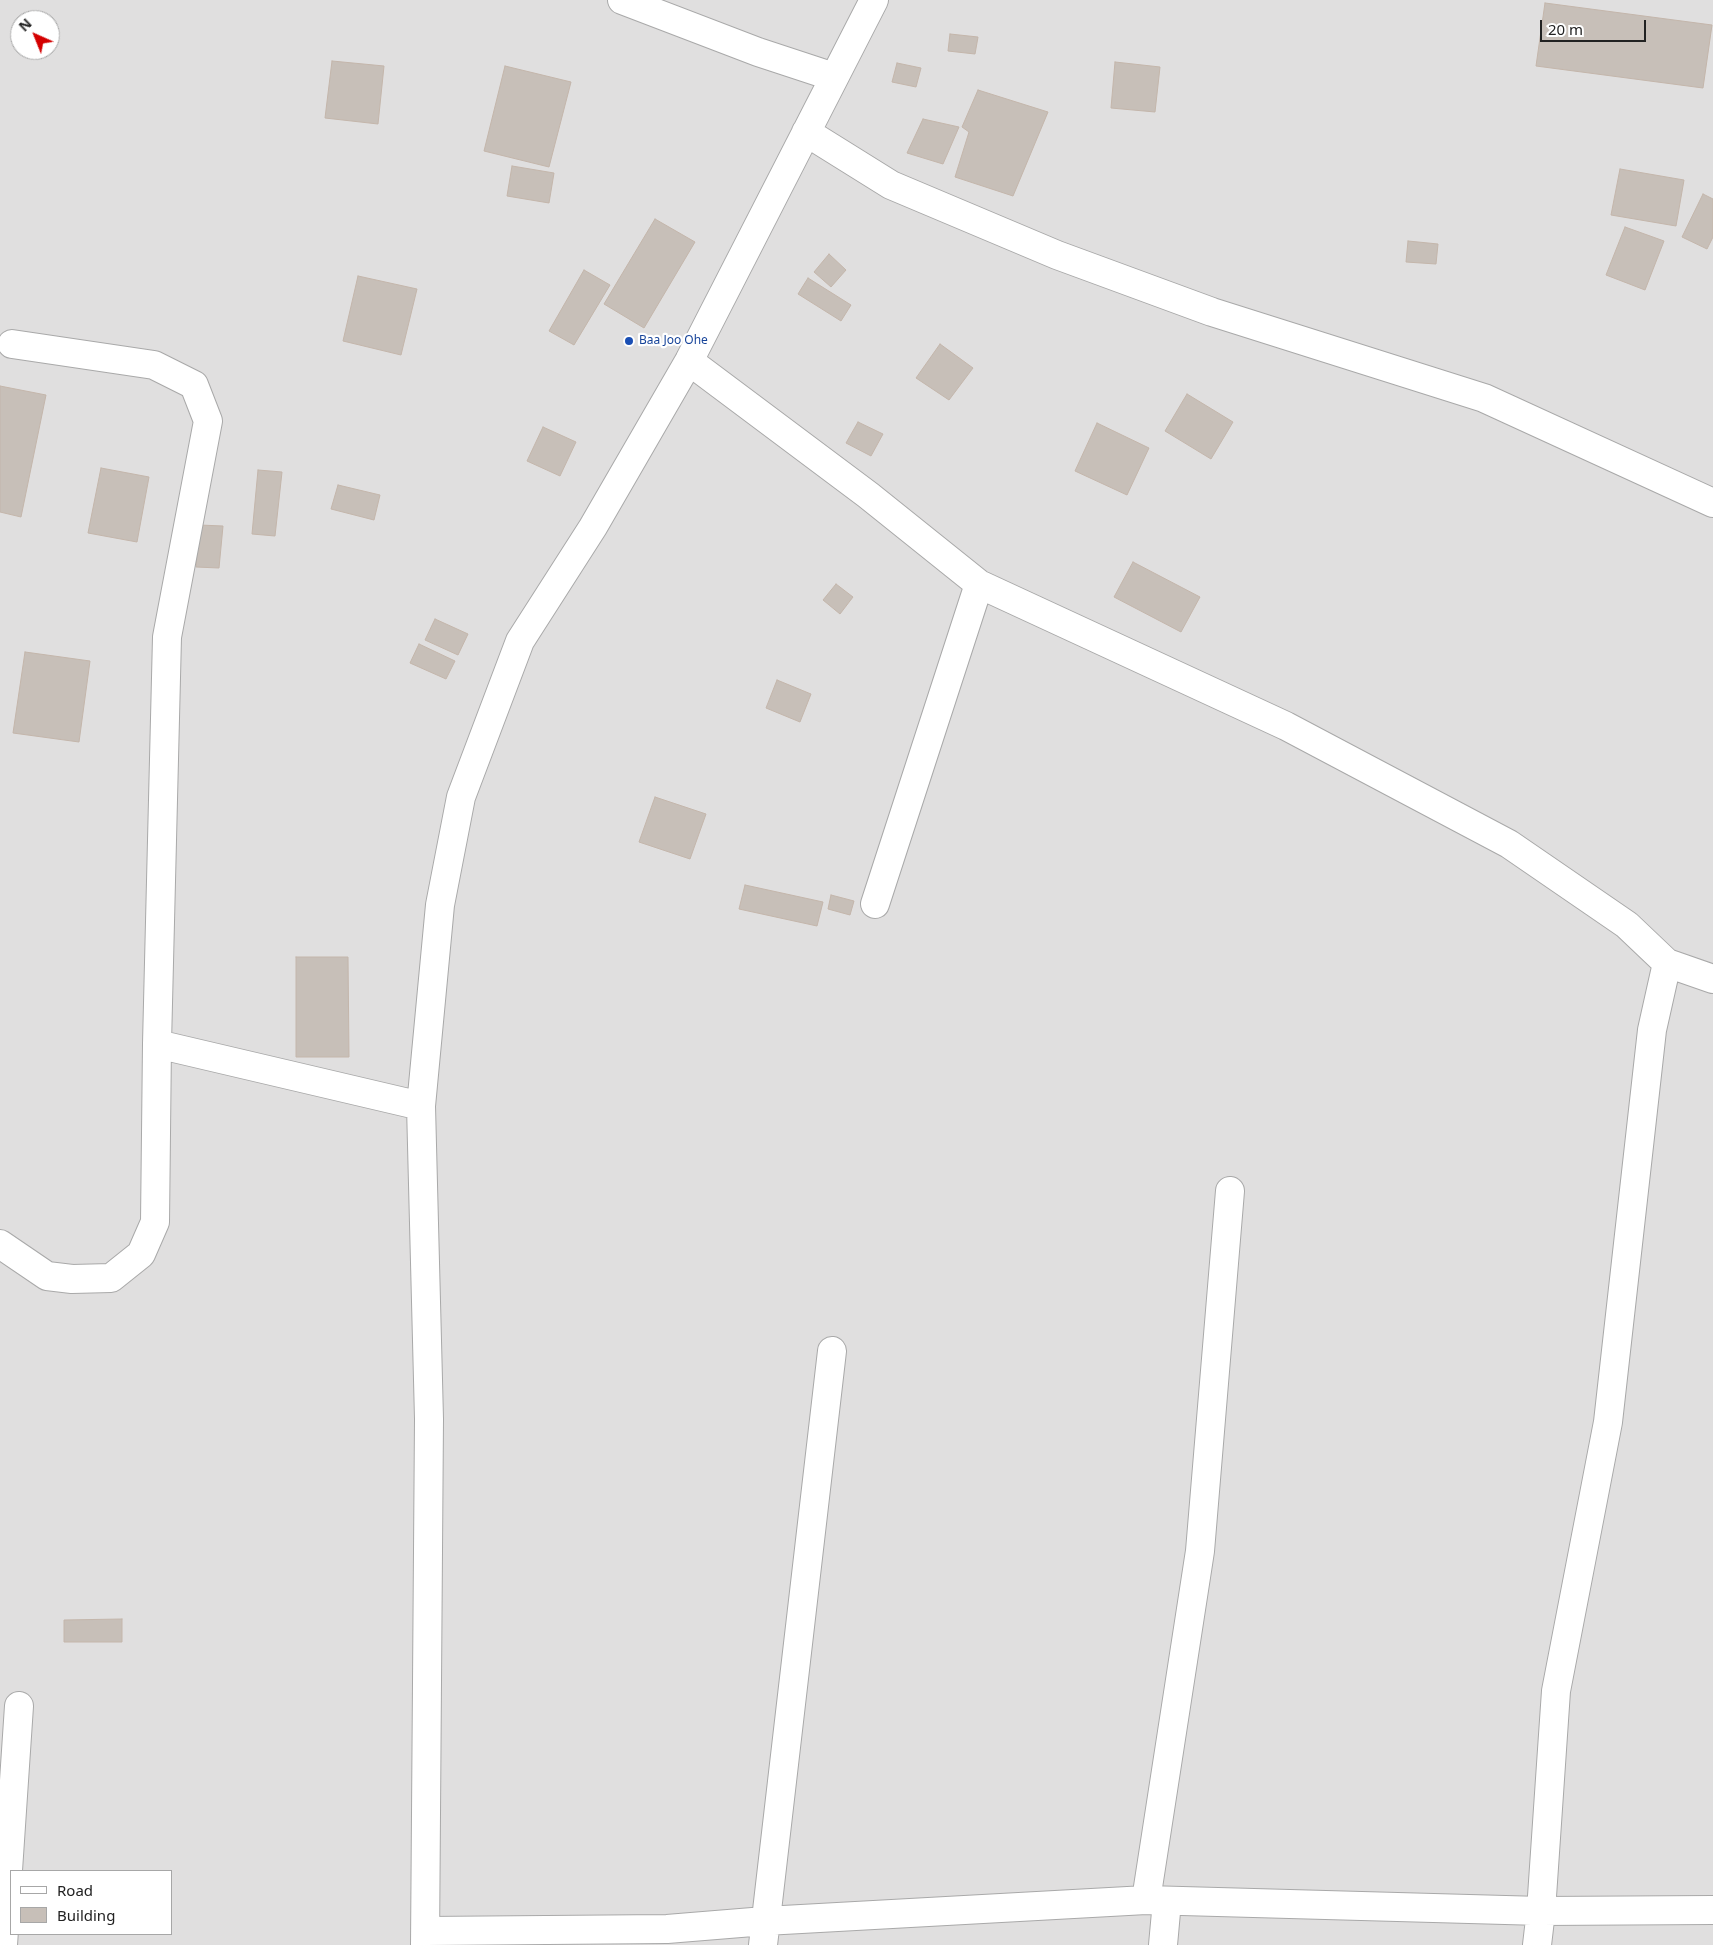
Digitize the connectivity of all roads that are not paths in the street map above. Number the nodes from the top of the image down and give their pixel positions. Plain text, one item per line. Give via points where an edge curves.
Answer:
1 (622, 0) edge
2 (874, 0) edge
3 (834, 77) junction
4 (806, 132) junction
5 (12, 344) dead end
6 (689, 360) junction
7 (1713, 503) edge
8 (979, 584) junction
9 (875, 904) dead end
10 (1667, 963) junction
11 (1713, 979) edge
12 (157, 1044) junction
13 (421, 1106) junction
14 (1230, 1191) dead end
15 (0, 1244) edge
16 (832, 1351) dead end
17 (19, 1706) dead end
18 (1157, 1901) junction
19 (1713, 1910) edge
20 (1541, 1911) junction
21 (764, 1933) edge
22 (426, 1938) edge
23 (3, 1945) edge
24 (1163, 1945) edge
25 (1537, 1945) edge

1 - 3 street
2 - 3 street
3 - 4 street
4 - 6 street
4 - 7 street via 891,185 1057,255 1212,312 1484,398
5 - 12 street via 154,364 194,385 208,421 167,637
6 - 8 street via 868,495
6 - 13 street via 593,528 520,641 461,797 440,905
8 - 9 street
8 - 10 street via 1286,726 1509,844 1627,925
10 - 11 street
10 - 20 street via 1652,1030 1608,1422 1556,1691
12 - 13 street
12 - 15 street via 155,1222 141,1254 112,1278 72,1279 47,1276
13 - 22 street via 428,1419
14 - 18 street via 1200,1551
16 - 21 street
17 - 23 street
18 - 20 street
18 - 21 street
18 - 24 street
19 - 20 street
20 - 25 street
21 - 22 street via 667,1928

